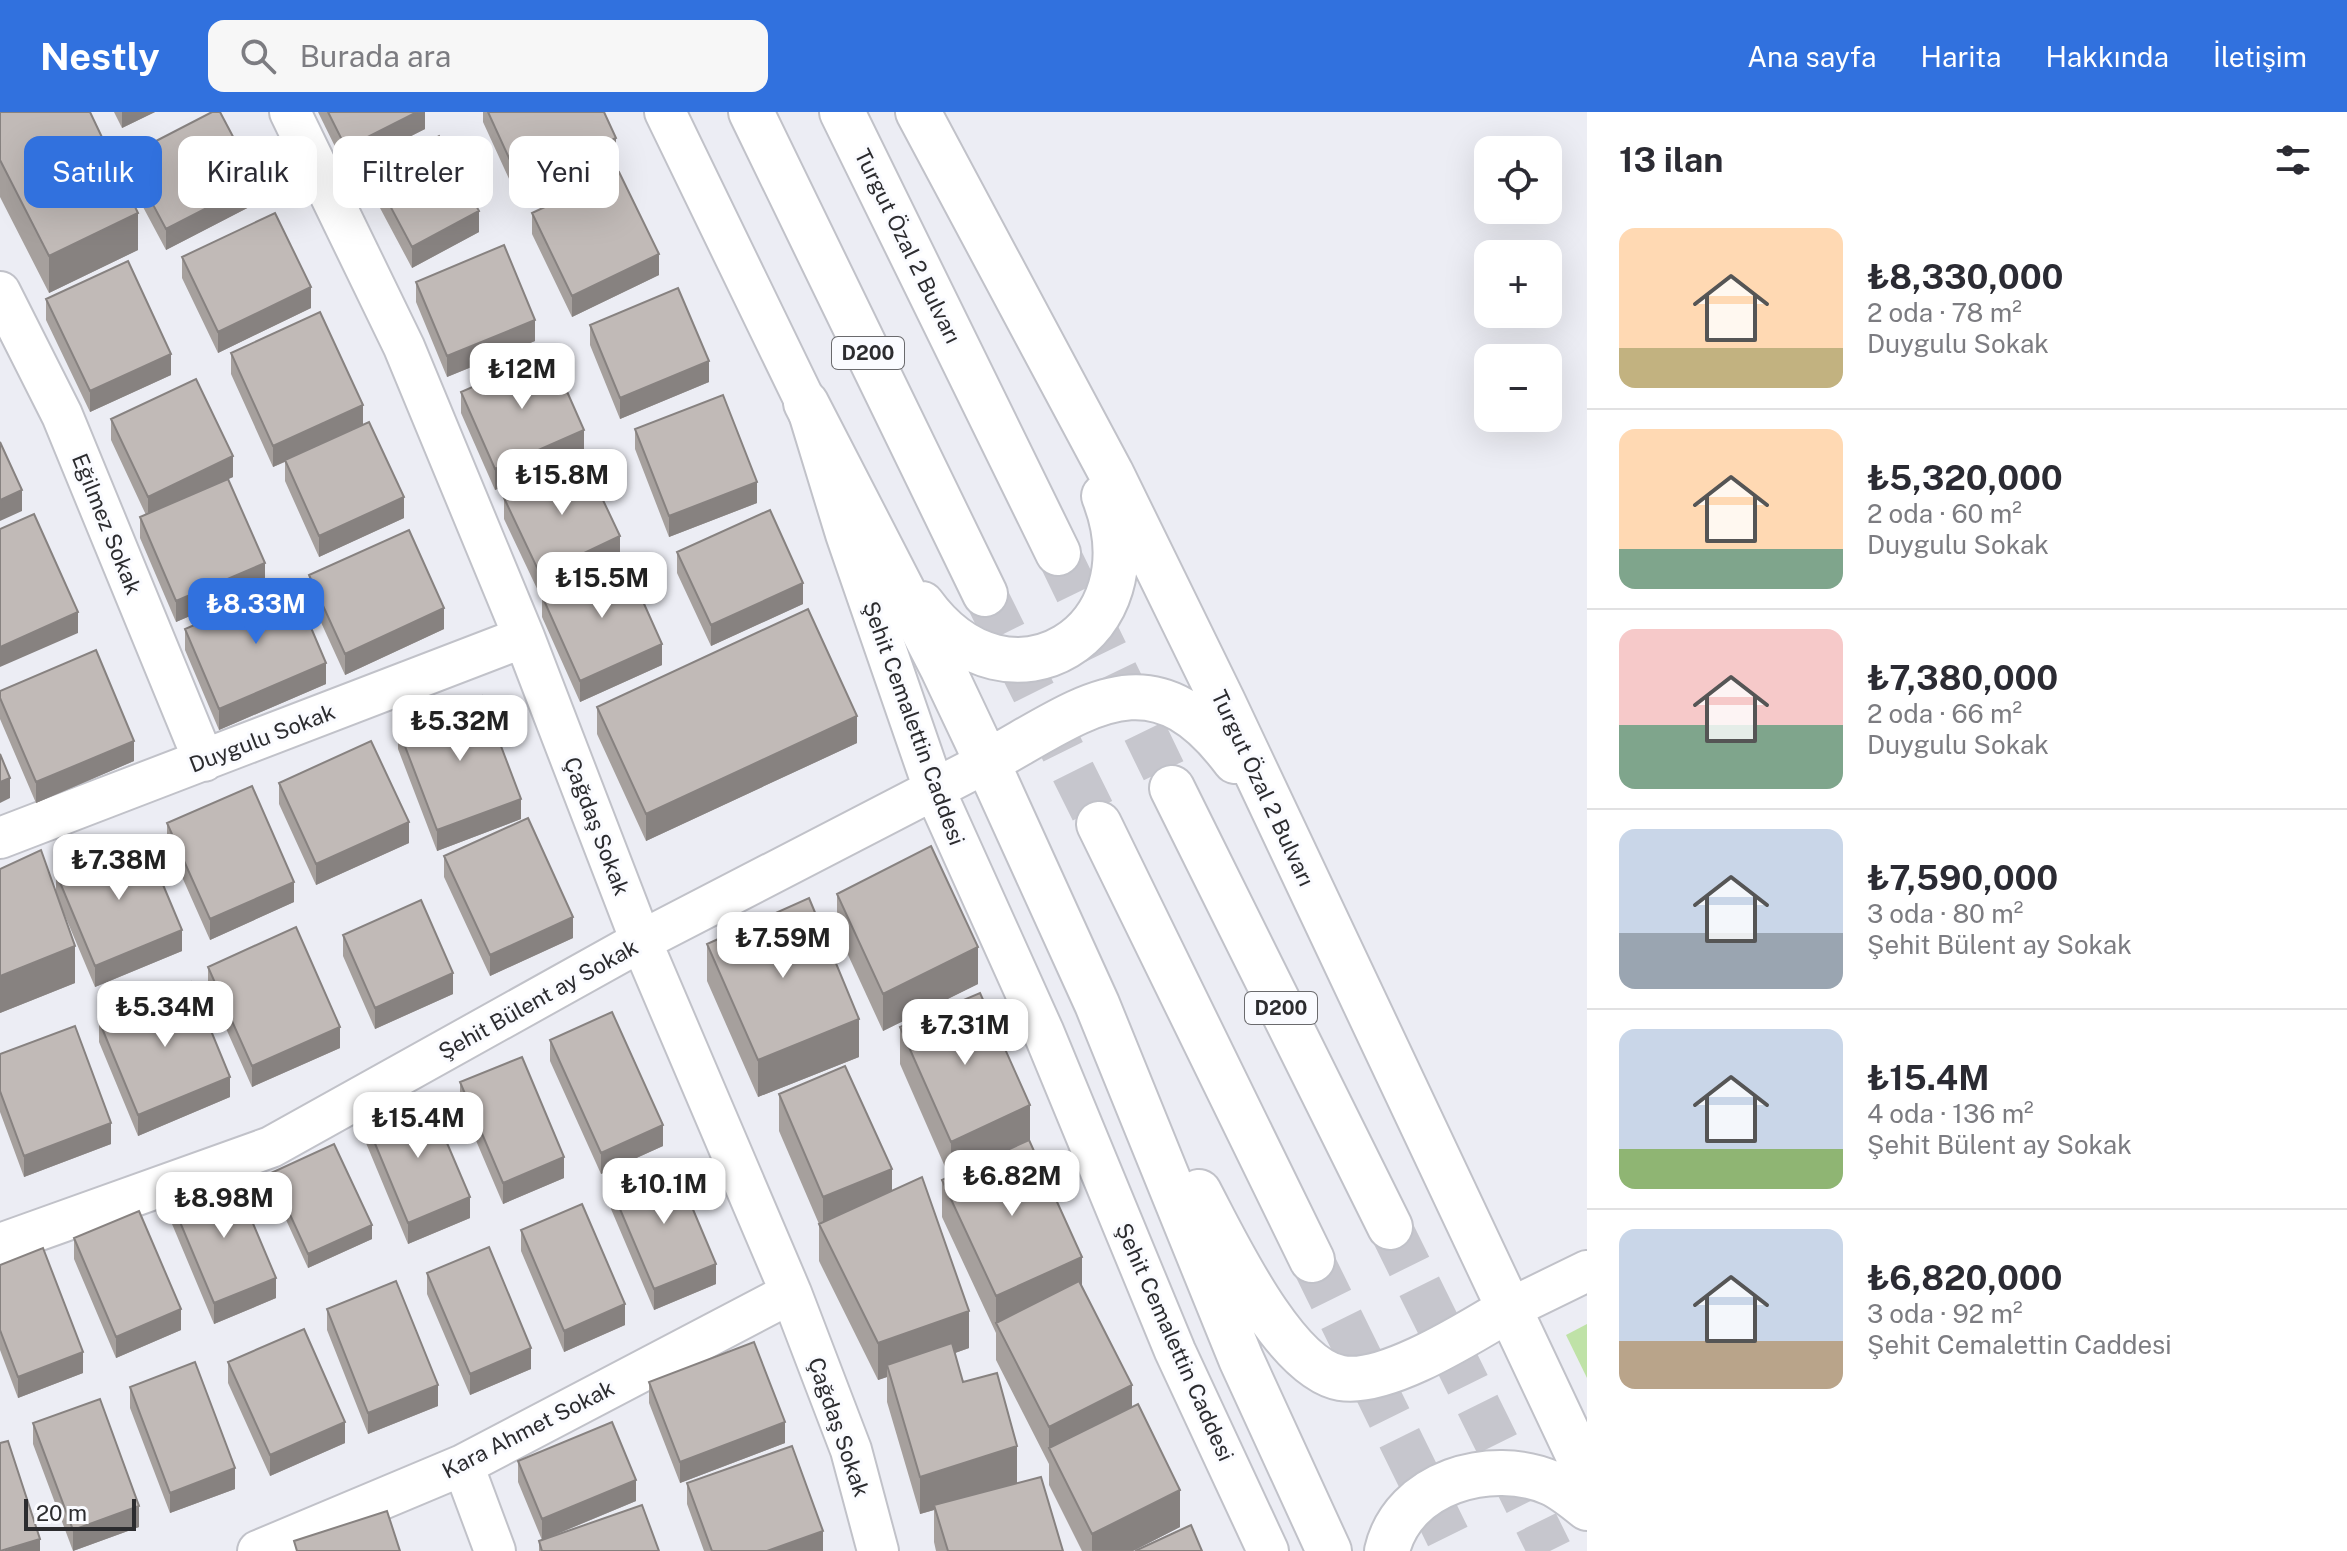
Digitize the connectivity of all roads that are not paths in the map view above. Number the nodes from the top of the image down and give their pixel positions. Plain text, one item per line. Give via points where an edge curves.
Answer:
1 (290, 112) edge
2 (665, 112) edge
3 (751, 112) edge
4 (842, 112) edge
5 (918, 112) edge
6 (0, 292) edge
7 (1051, 360) junction
8 (806, 403) junction
9 (877, 541) junction
10 (1058, 553) tunnel mouth
11 (985, 594) tunnel mouth
12 (524, 637) junction
13 (204, 761) junction
14 (987, 762) junction
15 (1172, 788) tunnel mouth
16 (934, 789) junction
17 (1099, 824) tunnel mouth
18 (0, 838) edge
19 (1292, 850) junction
20 (1032, 864) junction
21 (978, 887) junction
22 (641, 941) junction
23 (1097, 1004) junction
24 (1390, 1227) tunnel mouth
25 (0, 1244) edge
26 (1312, 1260) tunnel mouth
27 (1587, 1271) edge
28 (791, 1293) junction
29 (1509, 1309) junction
30 (463, 1465) junction
31 (1587, 1474) edge
32 (1587, 1508) edge
33 (258, 1551) edge
34 (495, 1551) edge
35 (878, 1551) edge
36 (1268, 1551) edge
37 (1329, 1551) edge
38 (1387, 1551) edge

1 - 12 street, Çağdaş Sokak via 404,347
2 - 8 street, Şehit Cemalettin Caddesi
3 - 11 highway, D200
4 - 10 highway, Turgut Özal 2 Bulvarı
5 - 7 highway, Turgut Özal 2 Bulvarı
6 - 13 street, Eğilmez Sokak via 62,415
7 - 9 highway via 1110,510 1116,540 1116,572 1107,599 1083,633 1049,655 1007,659 961,643 929,613
7 - 19 highway, Turgut Özal 2 Bulvarı
8 - 9 highway
8 - 16 street, Şehit Cemalettin Caddesi
9 - 14 highway
12 - 13 street, Duygulu Sokak
12 - 22 street, Çağdaş Sokak
13 - 18 street, Duygulu Sokak
14 - 16 street, Şehit Bülent ay Sokak
14 - 19 highway via 1084,709 1117,698 1154,698 1195,716 1223,745
14 - 20 highway
15 - 24 highway, D200
16 - 21 street, Şehit Cemalettin Caddesi
16 - 22 street, Şehit Bülent ay Sokak
17 - 26 highway
19 - 29 highway, Turgut Özal 2 Bulvarı
20 - 21 street
20 - 23 highway
21 - 36 street, Şehit Cemalettin Caddesi via 1175,1351
22 - 25 street, Şehit Bülent ay Sokak via 271,1147
22 - 28 street, Çağdaş Sokak
23 - 29 highway via 1266,1310 1300,1355 1320,1371 1341,1378 1381,1372 1436,1351
23 - 37 highway via 1241,1359
27 - 29 street
28 - 30 street, Kara Ahmet Sokak
28 - 35 street, Çağdaş Sokak via 851,1450
29 - 31 highway, Turgut Özal 2 Bulvarı
30 - 33 street, Kara Ahmet Sokak
30 - 34 street
32 - 38 highway via 1550,1482 1477,1473 1420,1500 1402,1516

